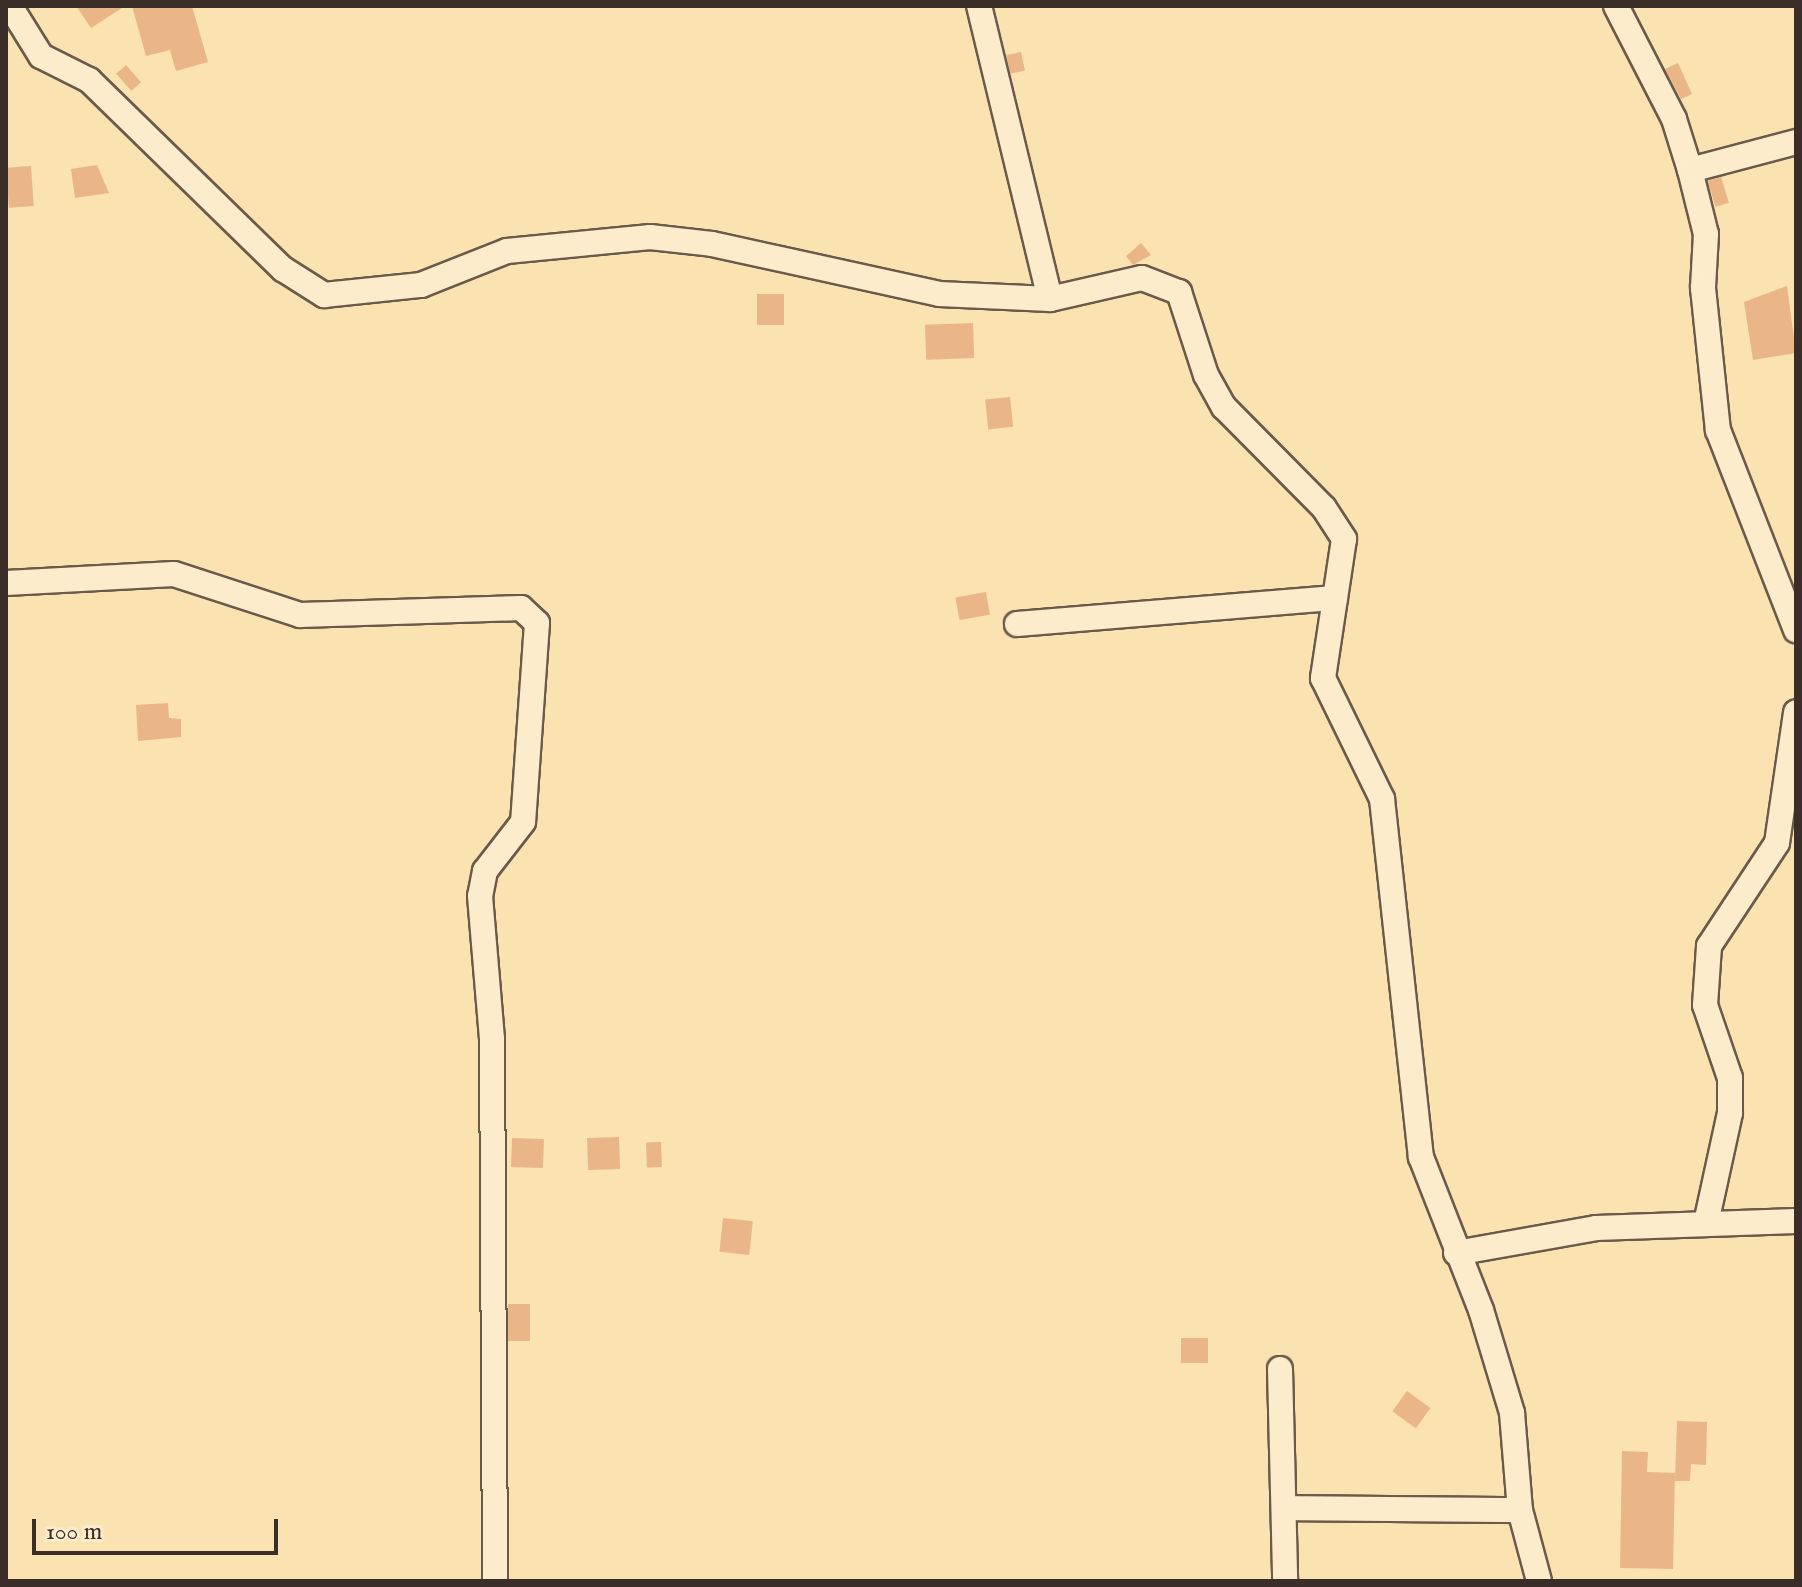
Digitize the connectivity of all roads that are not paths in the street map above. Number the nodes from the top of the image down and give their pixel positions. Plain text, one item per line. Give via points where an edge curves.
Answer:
1 (10, 6) edge
2 (979, 6) edge
3 (1616, 6) edge
4 (1796, 142) edge
5 (1690, 170) junction
6 (1050, 299) junction
7 (6, 583) edge
8 (1335, 598) junction
9 (1017, 624) dead end
10 (1796, 630) edge
11 (1796, 712) edge
12 (1796, 1221) edge
13 (1706, 1223) junction
14 (1456, 1253) junction
15 (1280, 1369) dead end
16 (1286, 1508) junction
17 (1520, 1510) junction
18 (495, 1581) edge
19 (1285, 1581) edge
20 (1539, 1581) edge

1 - 6 street via 41,56 89,80 283,269 324,295 421,285 507,251 650,237 712,244 939,294
2 - 6 street
3 - 5 street via 1668,107
4 - 5 street
5 - 10 street via 1706,234 1703,288 1718,430
6 - 8 street via 1142,278 1179,292 1206,375 1224,407 1337,524 1345,559
7 - 18 street via 174,574 300,615 521,608 537,623 523,822 485,871 480,896 492,1039
8 - 9 street
8 - 14 street via 1323,678 1382,799 1421,1157
11 - 13 street via 1777,843 1709,946 1705,1005 1730,1078 1730,1113
12 - 13 street
13 - 14 street via 1596,1228
14 - 17 street via 1512,1413
15 - 16 street
16 - 17 street
16 - 19 street
17 - 20 street

